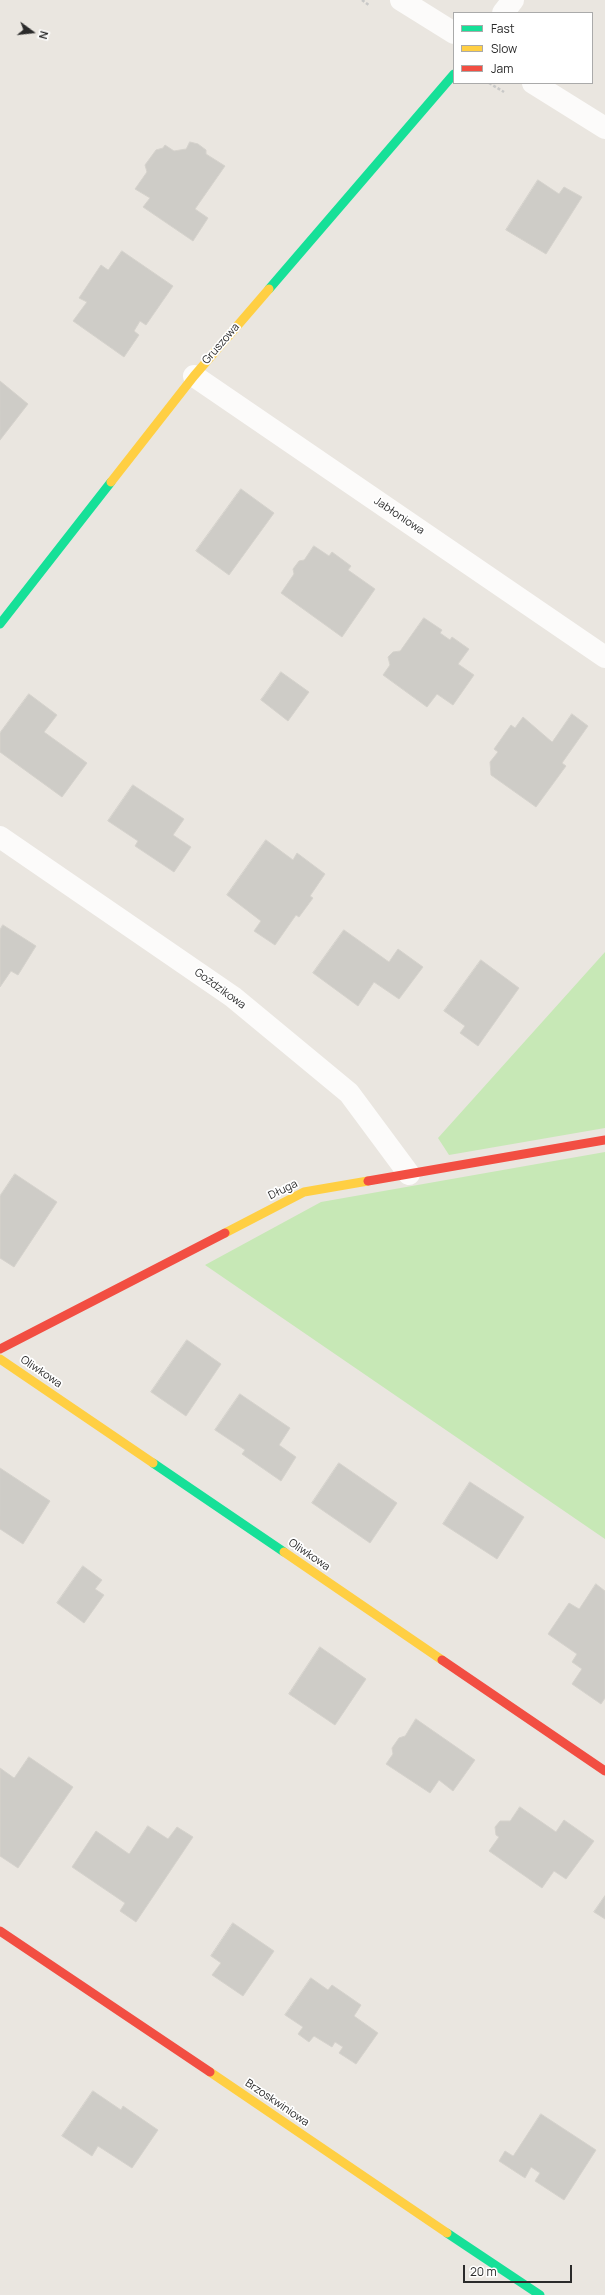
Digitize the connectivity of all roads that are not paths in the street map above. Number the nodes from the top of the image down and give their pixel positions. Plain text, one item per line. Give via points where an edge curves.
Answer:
1 (401, 0) edge
2 (513, 0) edge
3 (504, 12) edge
4 (453, 32) edge
5 (453, 75) edge
6 (535, 84) edge
7 (605, 128) edge
8 (194, 376) junction
9 (0, 624) edge
10 (605, 657) edge
11 (0, 837) edge
12 (605, 1140) edge
13 (409, 1174) junction
14 (0, 1349) edge
15 (0, 1359) edge
16 (605, 1771) edge
17 (0, 1930) edge
18 (540, 2295) edge

1 - 4 street
2 - 3 street
5 - 8 street, Gruszowa
6 - 7 street
8 - 9 street, Gruszowa
8 - 10 street, Jabłoniowa
11 - 13 street, Goździkowa via 233,997 349,1093
12 - 13 street, Długa
13 - 14 street, Długa via 304,1192
15 - 16 street, Oliwkowa
17 - 18 street, Brzoskwiniowa

